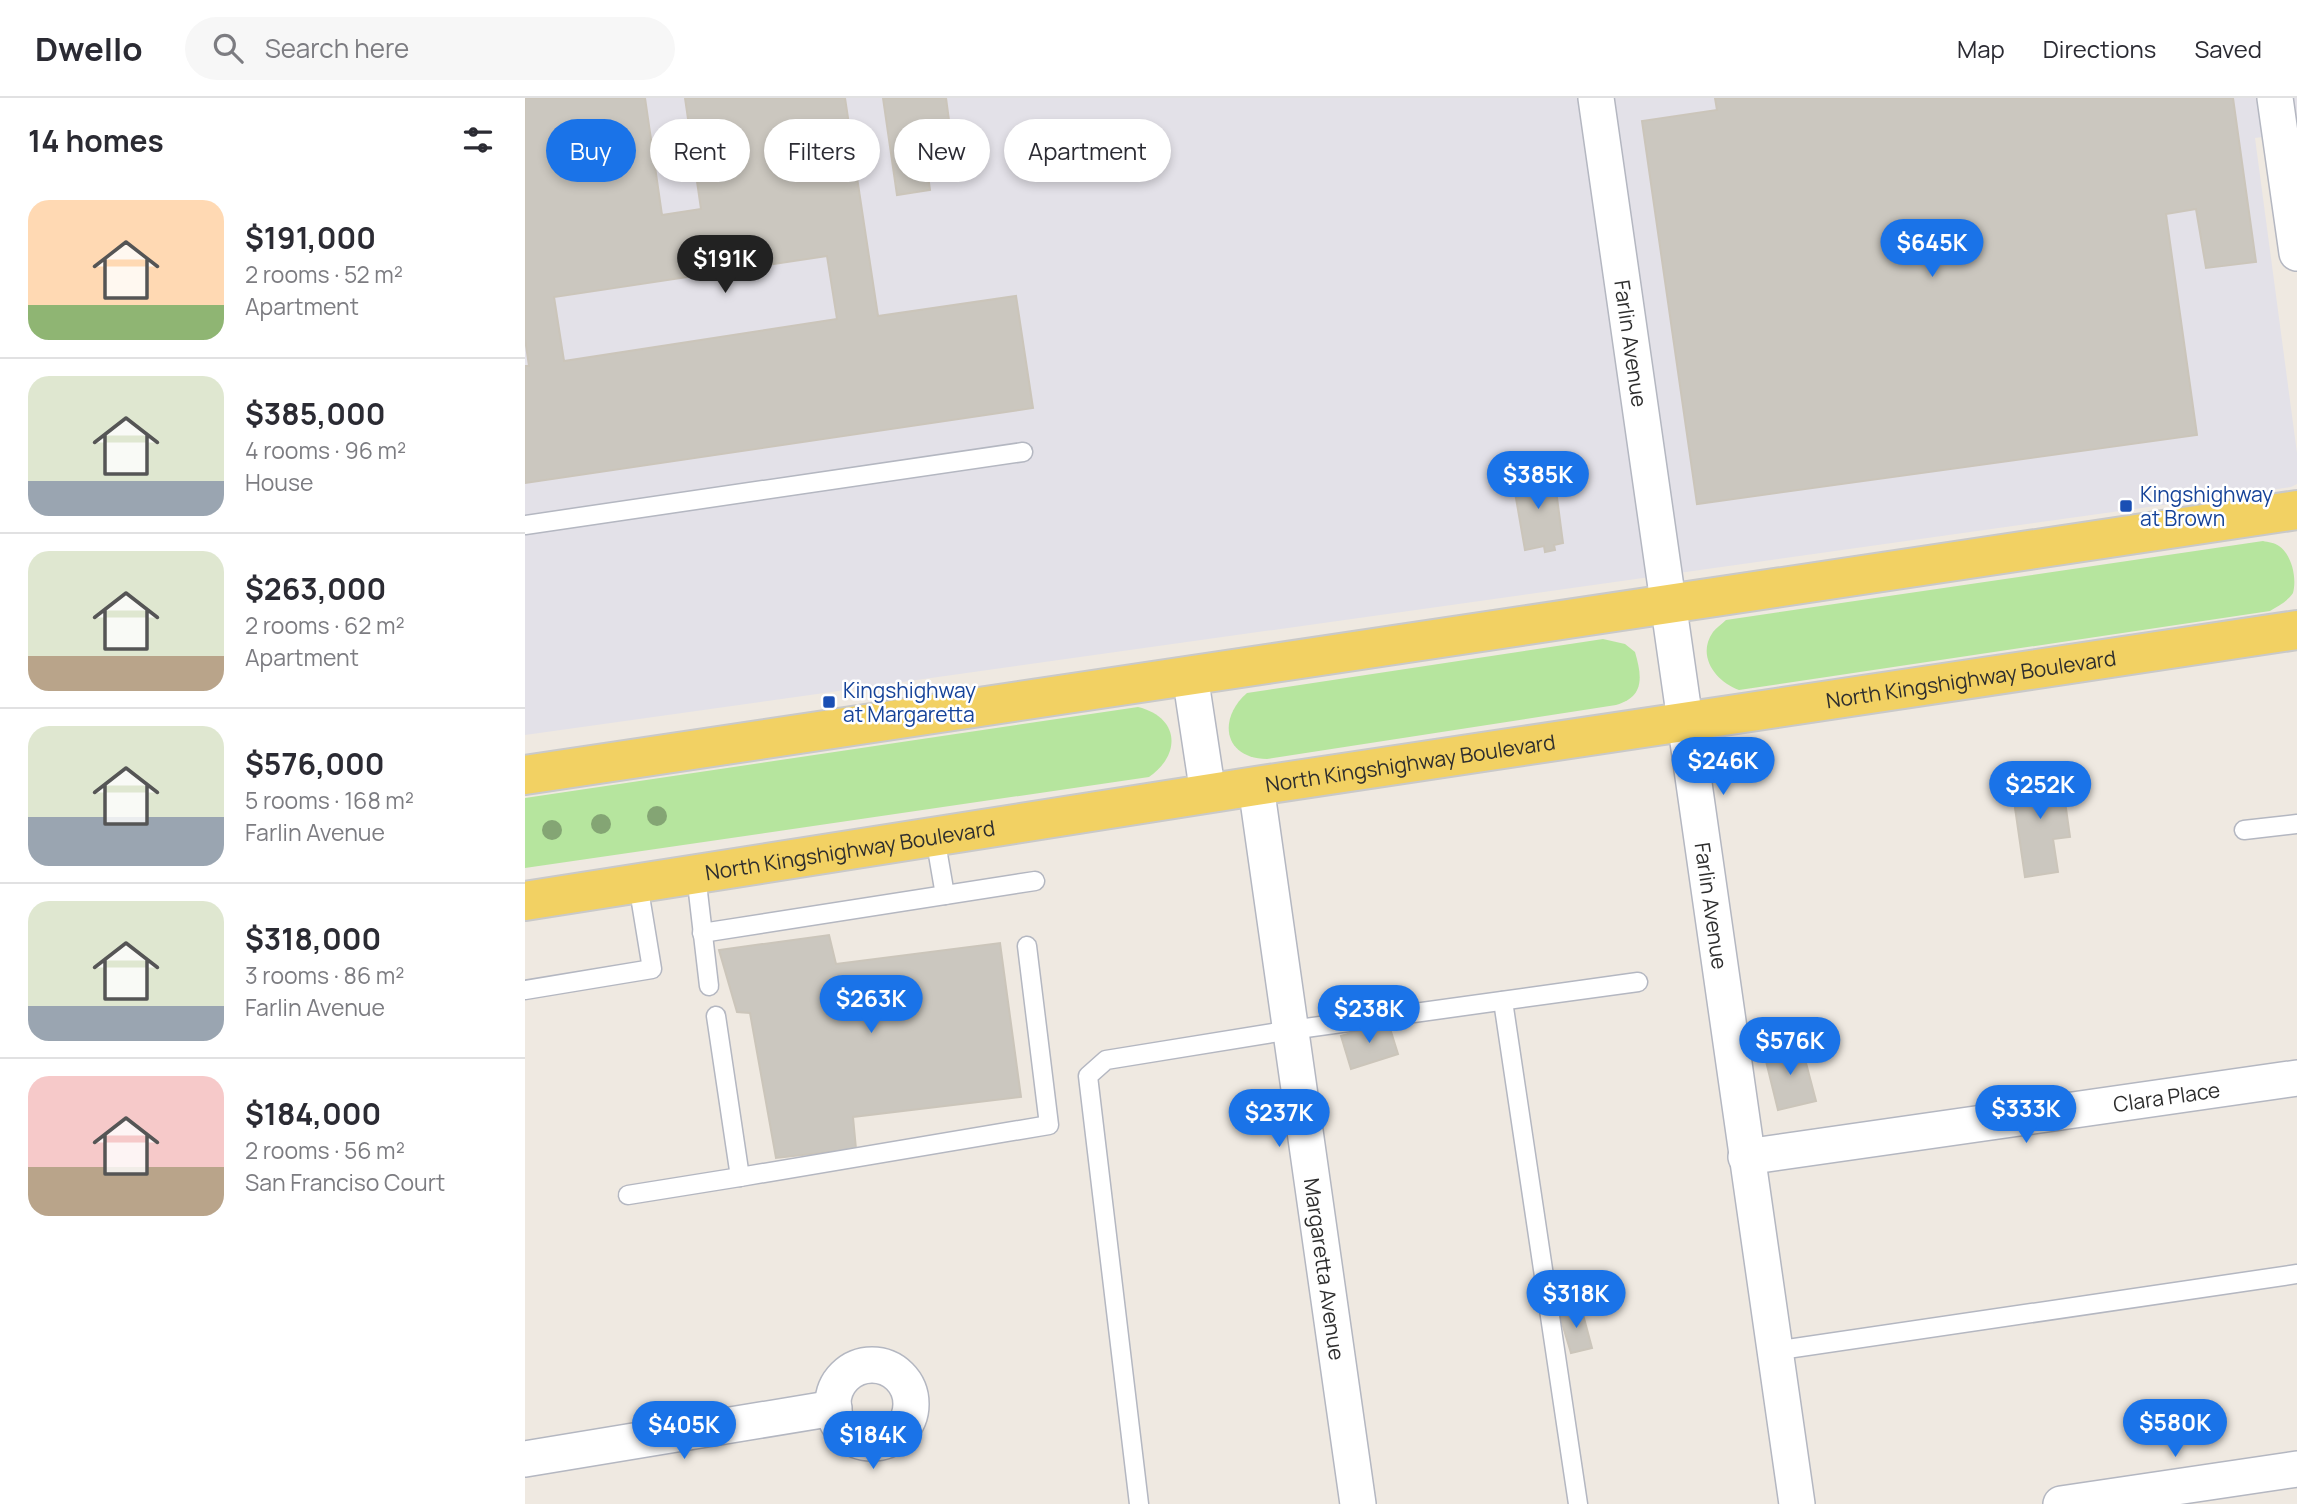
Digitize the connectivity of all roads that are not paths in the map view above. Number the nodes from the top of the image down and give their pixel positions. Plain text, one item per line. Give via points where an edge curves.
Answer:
1 (1596, 98) edge
2 (2275, 98) edge
3 (2297, 247) edge
4 (1023, 452) dead end
5 (2297, 510) edge
6 (525, 525) edge
7 (1667, 604) junction
8 (2297, 630) edge
9 (1190, 675) junction
10 (1684, 722) junction
11 (525, 775) edge
12 (1256, 786) junction
13 (1207, 794) junction
14 (2297, 824) edge
15 (2244, 830) dead end
16 (935, 837) junction
17 (696, 875) junction
18 (1035, 881) dead end
19 (638, 884) junction
20 (945, 895) junction
21 (525, 901) edge
22 (702, 933) junction
23 (1027, 946) dead end
24 (1638, 982) dead end
25 (709, 986) dead end
26 (525, 990) edge
27 (1503, 1001) junction
28 (716, 1016) dead end
29 (1291, 1030) junction
30 (2297, 1078) edge
31 (1746, 1157) junction
32 (740, 1177) junction
33 (628, 1195) dead end
34 (2297, 1274) edge
35 (1774, 1351) junction
36 (834, 1408) dead end
37 (525, 1459) edge
38 (2297, 1469) edge
39 (1139, 1504) edge
40 (1358, 1504) edge
41 (1578, 1504) edge
42 (1797, 1504) edge
43 (2061, 1504) edge

1 - 7 street, Farlin Avenue
2 - 3 street
4 - 6 lane
5 - 7 main road
7 - 9 main road
7 - 10 street, Farlin Avenue
8 - 10 main road, North Kingshighway Boulevard
9 - 11 main road
9 - 13 street
10 - 12 main road, North Kingshighway Boulevard
10 - 31 street, Farlin Avenue
12 - 13 main road, North Kingshighway Boulevard
12 - 29 street, Margaretta Avenue
13 - 16 main road, North Kingshighway Boulevard
14 - 15 lane
16 - 17 main road, North Kingshighway Boulevard
16 - 20 lane
17 - 19 main road, North Kingshighway Boulevard
17 - 22 lane
18 - 20 lane
19 - 21 main road, North Kingshighway Boulevard
19 - 26 lane via 652,969
20 - 22 lane
22 - 25 lane
23 - 32 lane via 1049,1125
24 - 27 lane
27 - 29 lane
27 - 41 lane
28 - 32 lane
29 - 39 lane via 1105,1060 1088,1076
29 - 40 street, Margaretta Avenue
30 - 31 street, Clara Place
31 - 35 street, Farlin Avenue
32 - 33 lane
34 - 35 lane
35 - 42 street, Farlin Avenue
36 - 37 street
38 - 43 street

